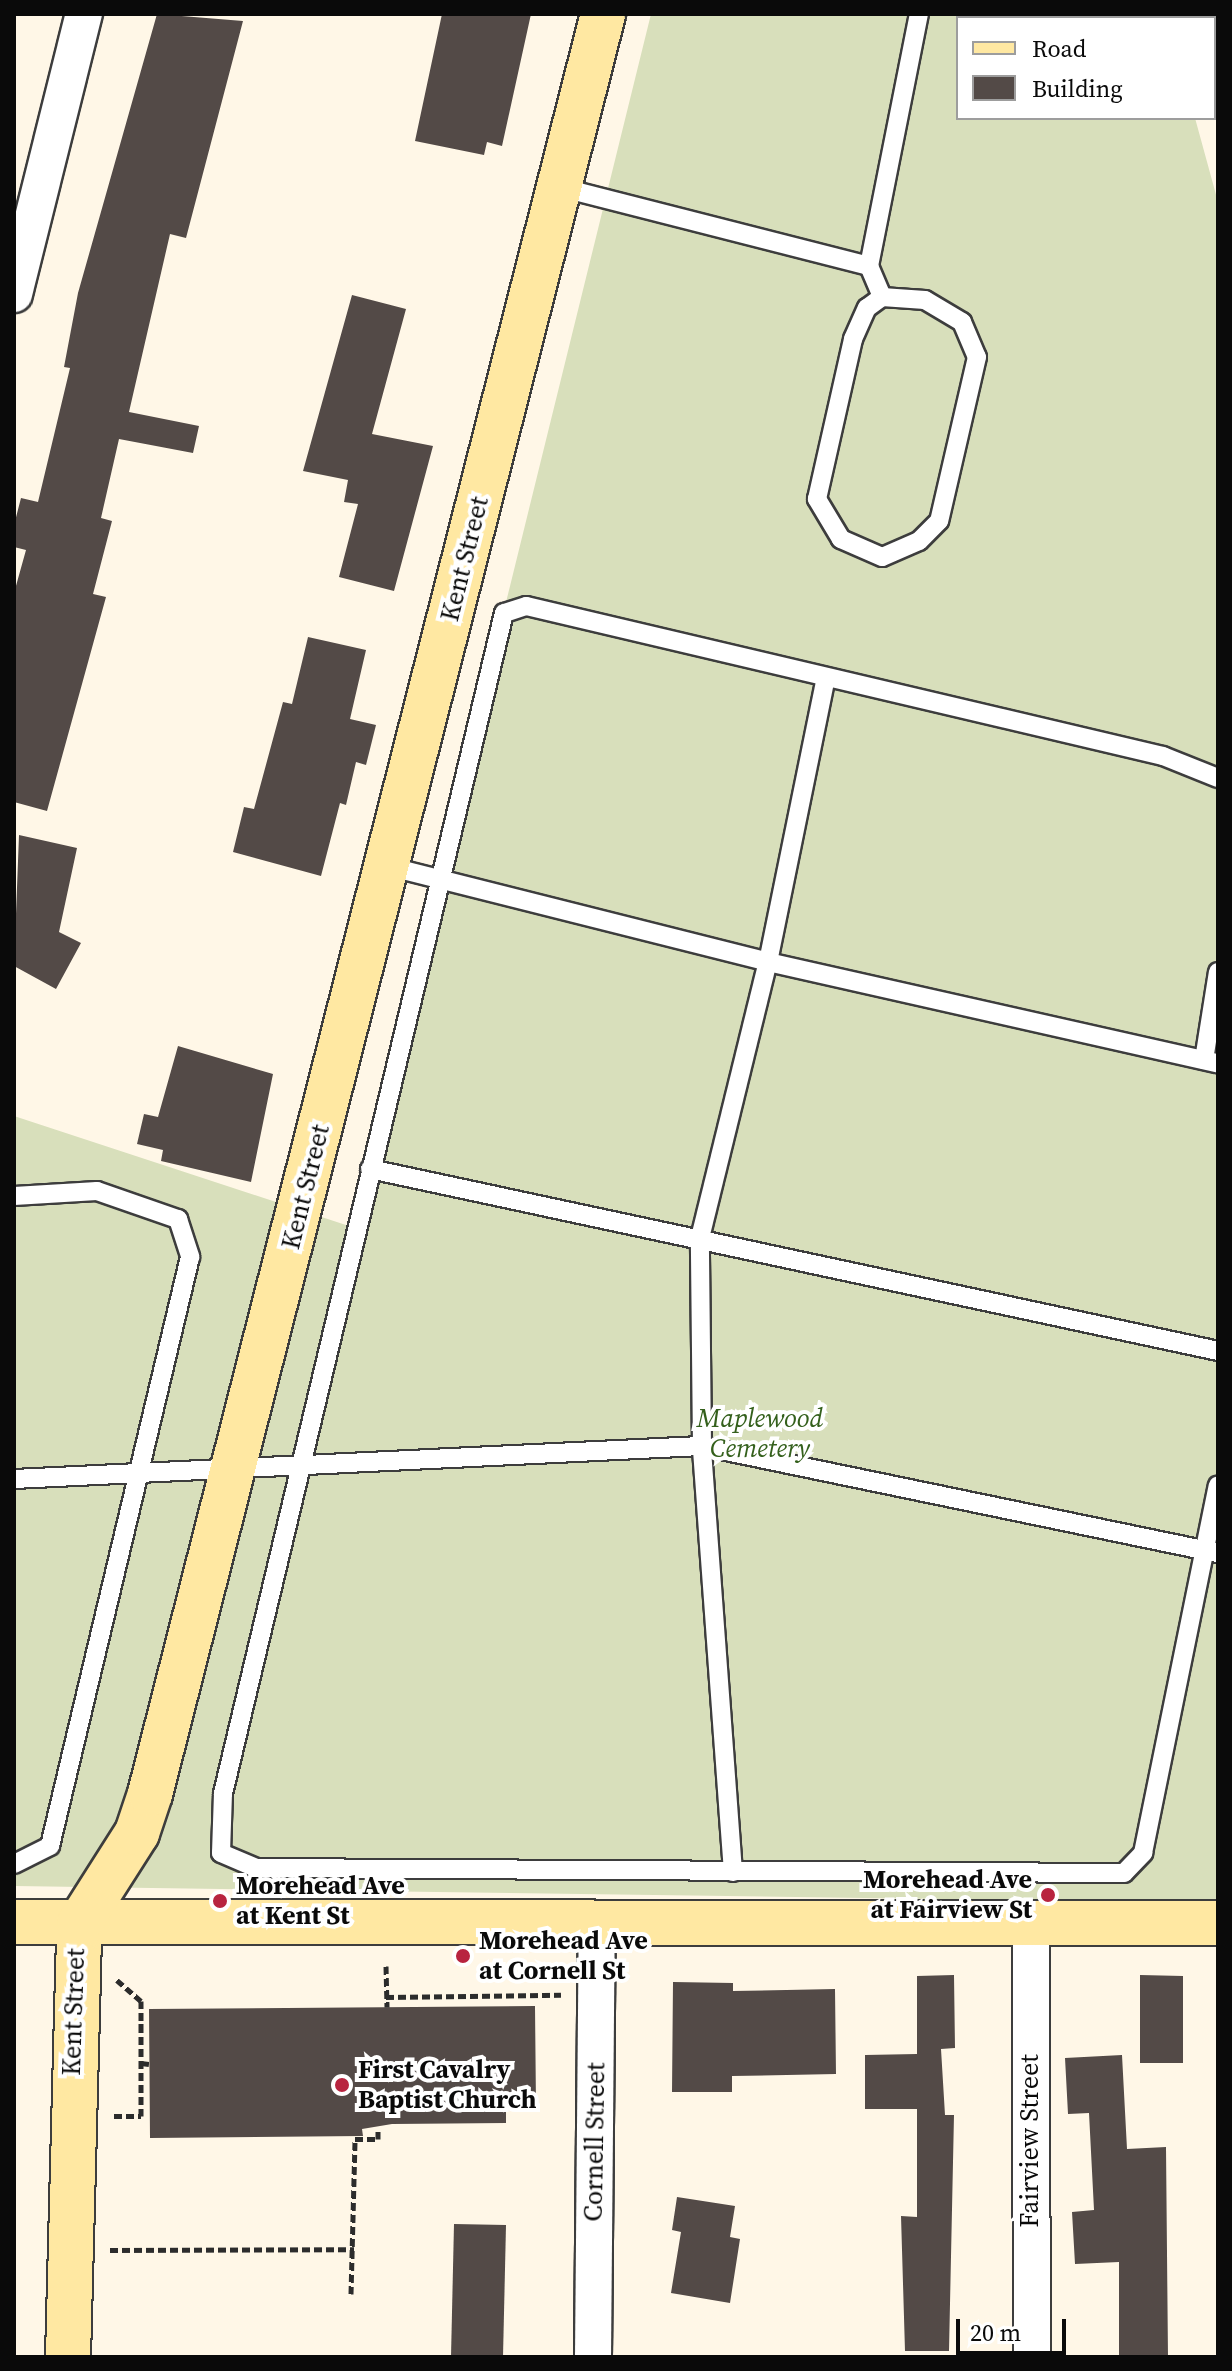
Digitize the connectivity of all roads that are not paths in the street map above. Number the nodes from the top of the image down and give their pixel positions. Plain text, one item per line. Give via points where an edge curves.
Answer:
1 (84, 14) edge
2 (603, 14) edge
3 (919, 14) edge
4 (559, 187) junction
5 (869, 266) junction
6 (14, 294) edge
7 (882, 297) junction
8 (826, 678) junction
9 (1218, 778) edge
10 (387, 866) junction
11 (436, 879) junction
12 (768, 962) junction
13 (1218, 972) edge
14 (1211, 1061) edge
15 (370, 1169) junction
16 (14, 1196) edge
17 (700, 1238) junction
18 (1218, 1351) edge
19 (702, 1446) junction
20 (306, 1467) junction
21 (141, 1470) junction
22 (233, 1470) junction
23 (14, 1479) edge
24 (1218, 1486) edge
25 (1212, 1552) edge
26 (14, 1864) edge
27 (733, 1872) junction
28 (14, 1922) edge
29 (1218, 1923) edge
30 (79, 1924) junction
31 (1031, 1924) junction
32 (597, 1927) junction
33 (68, 2357) edge
34 (593, 2357) edge
35 (1032, 2357) edge

1 - 6 street
2 - 4 street, Kent Street
3 - 5 lane
4 - 5 lane
4 - 10 street, Kent Street
5 - 7 lane
7 - 7 lane via 944,307 962,322 977,357 939,521 919,541 882,557 841,539 817,499 853,339 867,308
8 - 9 lane via 1163,756
8 - 11 lane via 513,606 501,622
8 - 12 lane
10 - 11 lane
10 - 22 street, Kent Street
11 - 12 lane
11 - 15 lane
12 - 14 lane
12 - 17 lane
13 - 14 lane
15 - 17 lane
15 - 20 lane
16 - 21 lane via 97,1191 178,1219 190,1257
17 - 18 lane
17 - 19 lane
19 - 20 lane
19 - 25 lane
19 - 27 lane
20 - 22 lane
20 - 27 lane via 223,1793 218,1843 230,1861 256,1868
21 - 22 lane
21 - 23 lane
21 - 26 lane via 50,1846
22 - 30 street, Kent Street via 144,1812
24 - 25 lane
25 - 27 lane via 1137,1865 1104,1874
28 - 30 street
29 - 31 street
30 - 32 street
30 - 33 street, Kent Street
31 - 32 street
31 - 35 street, Fairview Street
32 - 34 street, Cornell Street

